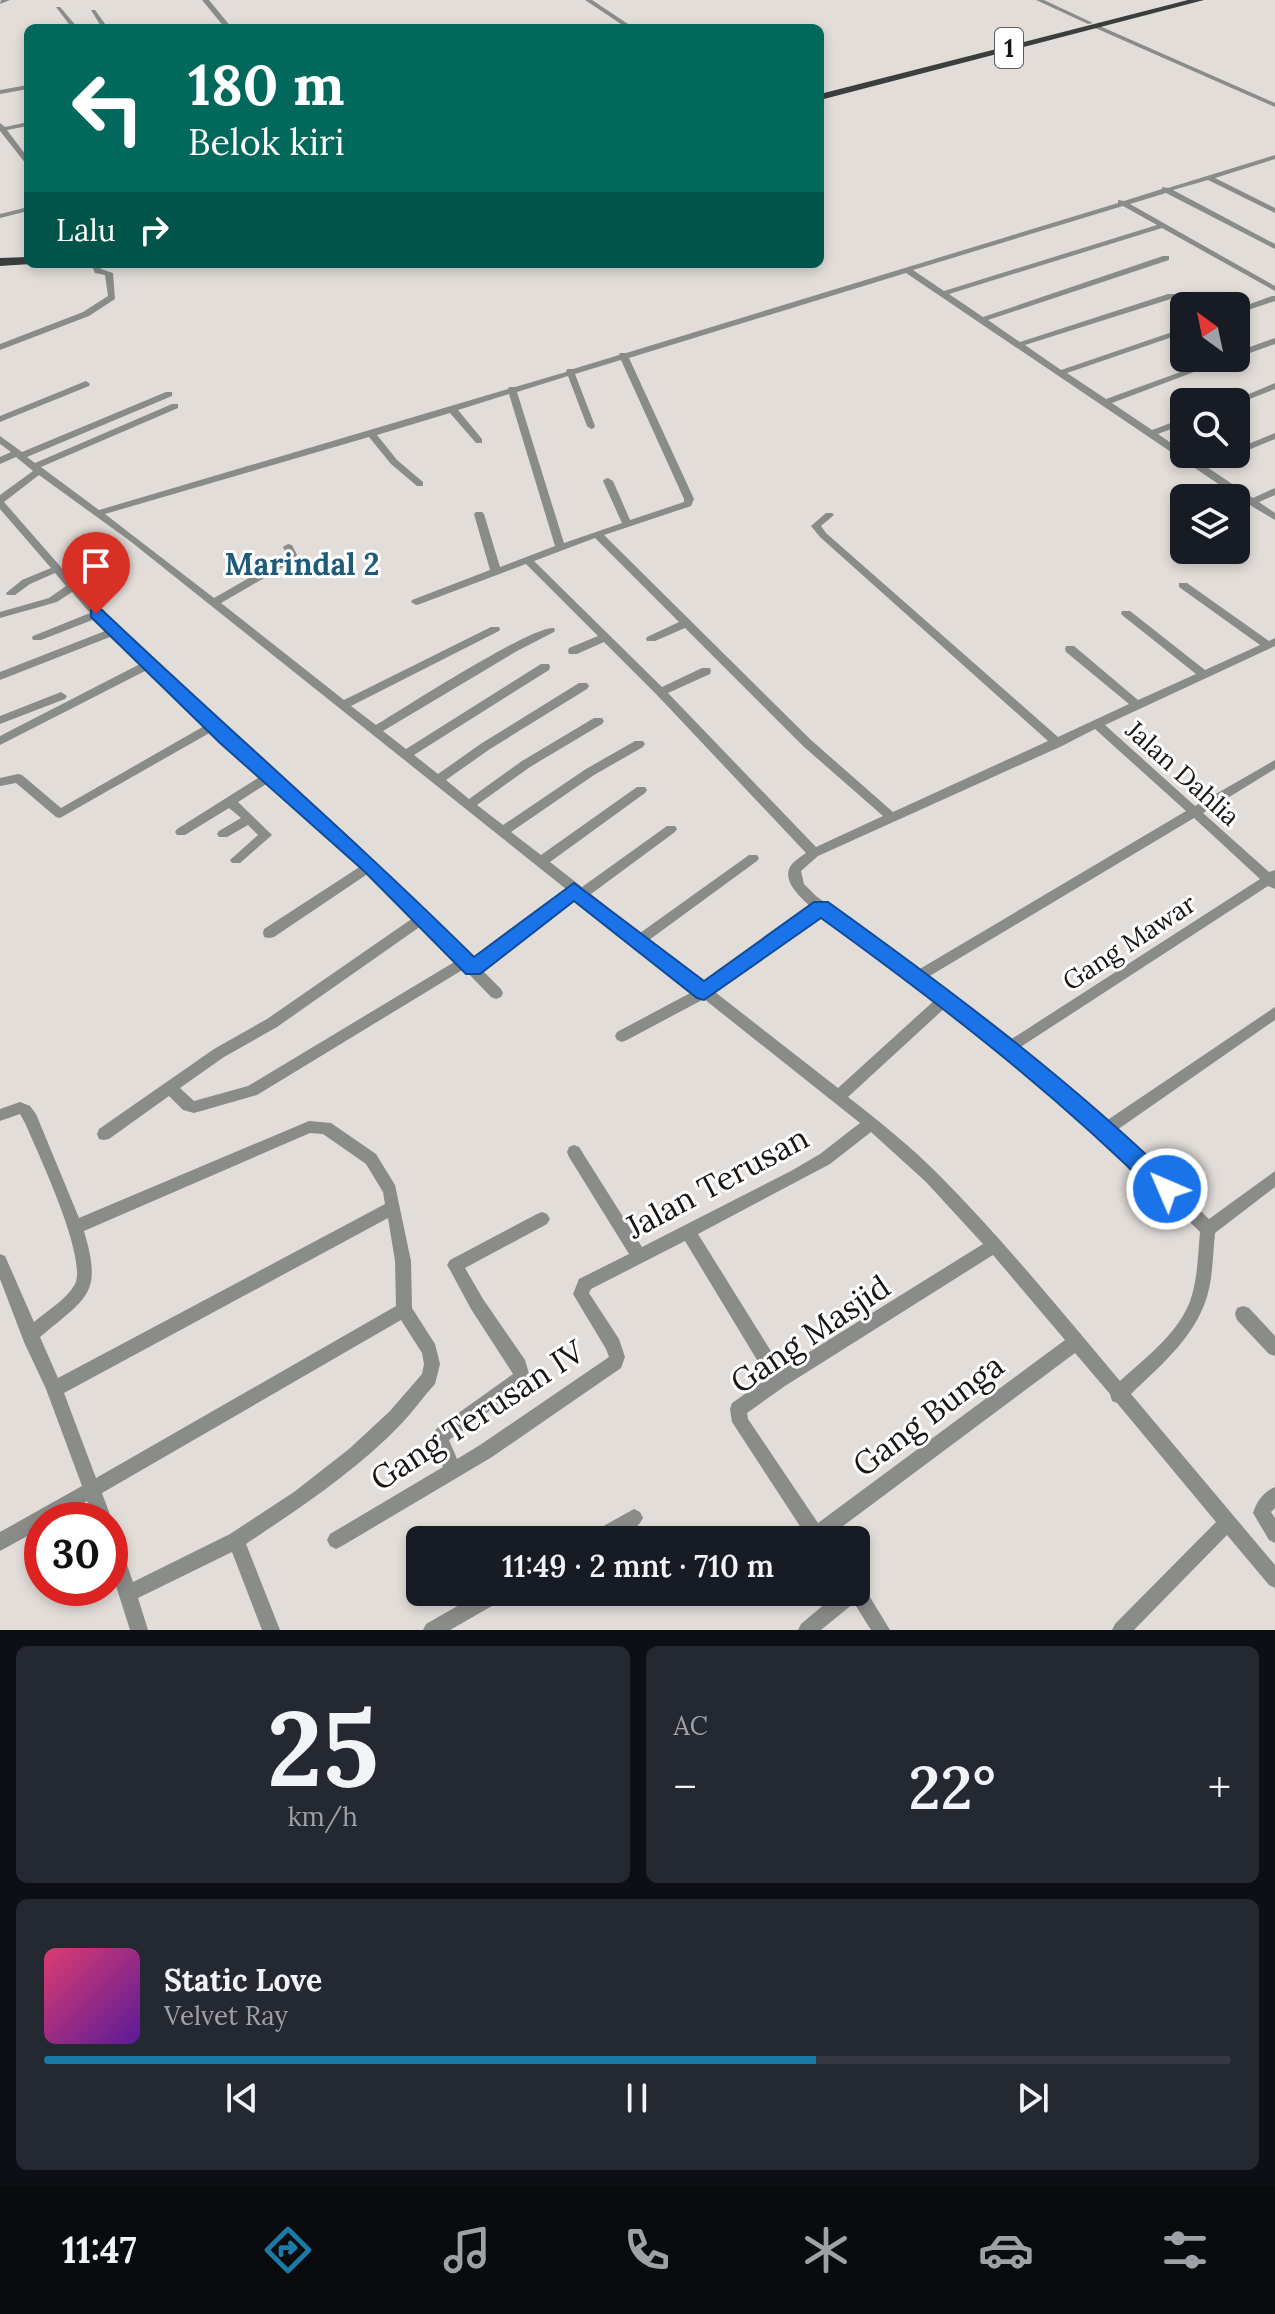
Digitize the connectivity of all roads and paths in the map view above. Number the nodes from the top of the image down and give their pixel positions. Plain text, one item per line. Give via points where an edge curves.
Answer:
1 (7, 0) edge
2 (205, 0) edge
3 (588, 0) edge
4 (1039, 0) edge
5 (1181, 0) edge
6 (1199, 0) edge
7 (0, 2) edge
8 (58, 8) dead end
9 (93, 11) dead end
10 (72, 24) edge
11 (102, 24) edge
12 (226, 24) edge
13 (622, 24) edge
14 (1092, 25) junction
15 (0, 81) edge
16 (24, 88) edge
17 (3, 92) edge
18 (824, 93) edge
19 (1275, 105) edge
20 (24, 124) edge
21 (1, 127) edge
22 (1275, 157) edge
23 (24, 159) edge
24 (1208, 177) junction
25 (1165, 189) junction
26 (1121, 202) junction
27 (24, 210) edge
28 (1275, 211) edge
29 (0, 216) edge
30 (1162, 226) junction
31 (1275, 247) edge
32 (24, 254) edge
33 (0, 255) edge
34 (1166, 258) dead end
35 (24, 261) edge
36 (0, 262) edge
37 (97, 268) edge
38 (906, 269) junction
39 (1275, 289) edge
40 (942, 294) junction
41 (1170, 296) edge
42 (1275, 298) edge
43 (1250, 307) edge
44 (981, 320) junction
45 (1170, 335) edge
46 (1275, 341) edge
47 (1018, 345) junction
48 (0, 347) edge
49 (1250, 350) edge
50 (623, 355) junction
51 (570, 371) junction
52 (1189, 372) edge
53 (1060, 373) junction
54 (86, 384) dead end
55 (1275, 386) edge
56 (512, 389) junction
57 (169, 394) dead end
58 (1250, 396) edge
59 (1104, 403) junction
60 (175, 406) dead end
61 (451, 408) junction
62 (0, 419) edge
63 (591, 426) dead end
64 (1170, 426) edge
65 (371, 434) junction
66 (1150, 434) junction
67 (1275, 436) edge
68 (479, 441) dead end
69 (1250, 446) edge
70 (9, 447) edge
71 (1170, 447) edge
72 (0, 461) edge
73 (1200, 468) edge
74 (37, 469) junction
75 (608, 481) dead end
76 (420, 484) dead end
77 (1275, 491) edge
78 (0, 502) edge
79 (1251, 502) junction
80 (99, 513) junction
81 (479, 514) dead end
82 (829, 515) dead end
83 (1275, 517) edge
84 (627, 524) junction
85 (597, 534) junction
86 (288, 547) dead end
87 (561, 548) junction
88 (528, 561) junction
89 (56, 569) junction
90 (496, 572) junction
91 (1183, 585) dead end
92 (73, 586) junction
93 (11, 593) dead end
94 (416, 602) dead end
95 (213, 603) junction
96 (1126, 613) dead end
97 (96, 614) junction
98 (0, 615) edge
99 (684, 624) junction
100 (495, 629) dead end
101 (550, 630) dead end
102 (112, 632) junction
103 (37, 638) dead end
104 (604, 638) junction
105 (651, 639) dead end
106 (1272, 644) edge
107 (1070, 649) dead end
108 (573, 651) dead end
109 (148, 665) junction
110 (545, 667) dead end
111 (706, 671) dead end
112 (1204, 675) junction
113 (0, 676) edge
114 (583, 686) dead end
115 (661, 692) junction
116 (61, 696) dead end
117 (343, 705) junction
118 (1138, 706) junction
119 (19, 713) junction
120 (0, 720) edge
121 (598, 721) dead end
122 (1098, 725) junction
123 (32, 726) junction
124 (213, 726) junction
125 (375, 731) junction
126 (0, 741) edge
127 (1058, 743) junction
128 (639, 744) dead end
129 (405, 755) junction
130 (1275, 764) edge
131 (269, 777) junction
132 (437, 781) junction
133 (0, 782) edge
134 (641, 790) dead end
135 (230, 801) junction
136 (469, 805) junction
137 (1193, 812) junction
138 (891, 817) junction
139 (250, 819) junction
140 (671, 829) dead end
141 (181, 832) dead end
142 (502, 832) junction
143 (223, 834) dead end
144 (814, 853) junction
145 (753, 858) dead end
146 (236, 860) dead end
147 (541, 862) junction
148 (370, 866) junction
149 (1273, 879) edge
150 (577, 893) junction
151 (821, 908) junction
152 (423, 918) junction
153 (269, 933) dead end
154 (639, 940) junction
155 (469, 965) junction
156 (918, 977) junction
157 (704, 992) junction
158 (496, 993) dead end
159 (947, 998) junction
160 (1275, 1013) edge
161 (622, 1036) dead end
162 (1009, 1048) junction
163 (170, 1088) junction
164 (838, 1097) junction
165 (0, 1115) edge
166 (871, 1123) junction
167 (1106, 1129) junction
168 (104, 1134) dead end
169 (574, 1152) dead end
170 (1275, 1178) edge
171 (393, 1207) junction
172 (542, 1219) dead end
173 (75, 1227) junction
174 (1208, 1229) junction
175 (688, 1231) junction
176 (994, 1246) junction
177 (638, 1255) junction
178 (0, 1261) edge
179 (585, 1284) joint
180 (404, 1310) junction
181 (1243, 1314) dead end
182 (30, 1336) junction
183 (1075, 1343) junction
184 (1275, 1348) edge
185 (779, 1380) junction
186 (54, 1389) junction
187 (1118, 1395) junction
188 (453, 1469) junction
189 (93, 1490) junction
190 (1275, 1496) edge
191 (97, 1502) edge
192 (634, 1518) dead end
193 (1228, 1522) junction
194 (620, 1526) edge
195 (810, 1526) edge
196 (834, 1526) edge
197 (1275, 1534) edge
198 (236, 1540) junction
199 (336, 1540) dead end
200 (0, 1542) edge
201 (1275, 1579) edge
202 (128, 1594) joint
203 (475, 1606) edge
204 (836, 1606) edge
205 (864, 1606) edge
206 (139, 1630) edge
207 (271, 1630) edge
208 (432, 1630) edge
209 (807, 1630) edge
210 (881, 1630) edge
211 (1121, 1630) edge

1 - 7 street
2 - 12 street
3 - 13 street
4 - 14 street
5 - 14 highway, 1
6 - 14 highway, 1
8 - 10 street
9 - 11 street
14 - 18 highway, 1
14 - 19 street
15 - 17 street
16 - 17 street
20 - 21 street
21 - 23 street
22 - 24 street
24 - 25 street
24 - 28 street
25 - 26 street
25 - 31 street
26 - 30 street
26 - 38 street
27 - 29 street
30 - 39 street
30 - 40 street
32 - 33 highway
34 - 44 street
35 - 36 highway
37 - 48 street via 109,272 112,297 86,314
38 - 40 street
38 - 50 street
40 - 44 street
41 - 47 street
42 - 43 street
44 - 47 street
45 - 53 street
46 - 49 street
47 - 53 street
50 - 51 street
50 - 84 street via 689,501 678,510
51 - 56 street
51 - 63 street
52 - 59 street
53 - 59 street
54 - 62 street
55 - 58 street
56 - 61 street
56 - 87 street
57 - 70 street
59 - 66 street
60 - 74 street
61 - 65 street
61 - 68 street
64 - 66 street
65 - 76 street
65 - 80 street
66 - 71 street
67 - 69 street
70 - 72 street
70 - 74 street
73 - 79 street
74 - 78 street
74 - 80 street
75 - 84 street
77 - 79 street
78 - 89 street
79 - 83 street
80 - 95 street
81 - 90 street
82 - 127 street via 816,526 823,535
84 - 85 street
85 - 87 street
85 - 99 street
86 - 95 street via 288,560
87 - 88 street
88 - 90 street
88 - 104 street
89 - 92 street
89 - 93 street
90 - 94 street
91 - 106 street
92 - 97 street
92 - 98 street via 53,600
95 - 117 street
96 - 112 street
97 - 102 street
97 - 103 street
99 - 105 street
99 - 138 street
100 - 117 street
101 - 125 street
102 - 109 street
102 - 113 street
104 - 108 street
104 - 115 street
106 - 112 street
107 - 118 street
109 - 123 street
109 - 124 street
110 - 129 street
111 - 115 street
112 - 118 street
114 - 132 street
115 - 144 street
116 - 119 street
117 - 125 street
118 - 122 street
119 - 120 street
119 - 123 street
121 - 136 street
122 - 127 street
122 - 137 street, Jalan Dahlia
123 - 126 street
124 - 131 street
124 - 133 street via 66,813 55,812 18,778
125 - 129 street
127 - 138 street
128 - 142 street
129 - 132 street
130 - 137 street
131 - 135 street
131 - 148 street
132 - 136 street
134 - 147 street
135 - 139 street
135 - 141 street
136 - 142 street
137 - 149 street, Jalan Dahlia
137 - 156 street
138 - 144 street
139 - 143 street
139 - 146 street via 266,837
140 - 150 street
142 - 147 street
144 - 151 street via 795,869 794,878
145 - 154 street
147 - 150 street
148 - 152 street
148 - 153 street
149 - 162 street, Gang Mawar
150 - 154 street
150 - 155 street
151 - 156 street
151 - 157 street
152 - 155 street
152 - 163 street
154 - 157 street
155 - 158 street
155 - 163 street via 252,1091 194,1107
156 - 159 street
157 - 161 street
157 - 164 street
159 - 162 street
159 - 164 street
160 - 167 street
162 - 167 street
163 - 168 street
164 - 166 street
165 - 173 street via 25,1110
166 - 175 street, Jalan Terusan via 825,1159
166 - 176 street via 931,1177
167 - 174 street
169 - 177 street
170 - 174 street
171 - 173 street via 390,1190 371,1159 316,1125
171 - 180 street via 403,1261
171 - 186 street
172 - 188 street via 455,1265 522,1377 442,1435 440,1442
173 - 182 street via 86,1282
174 - 187 street via 1200,1297 1191,1316
175 - 177 street, Jalan Terusan
175 - 185 street
176 - 183 street
176 - 185 street, Gang Masjid
177 - 179 street, Jalan Terusan
178 - 182 street
179 - 188 street, Gang Terusan IV via 581,1294 617,1353 615,1362
180 - 189 street
180 - 198 street via 432,1364 418,1394 355,1455
181 - 184 street
182 - 186 street
183 - 187 street
183 - 196 street, Gang Bunga
185 - 195 street, Gang Masjid via 740,1407 737,1417
186 - 189 street
187 - 193 street
188 - 199 street, Gang Terusan IV
189 - 191 street
189 - 200 street
190 - 197 street via 1262,1513
192 - 194 street
193 - 201 street
193 - 211 street
198 - 202 street
198 - 207 street
202 - 206 street
203 - 208 street
204 - 209 street
205 - 210 street

